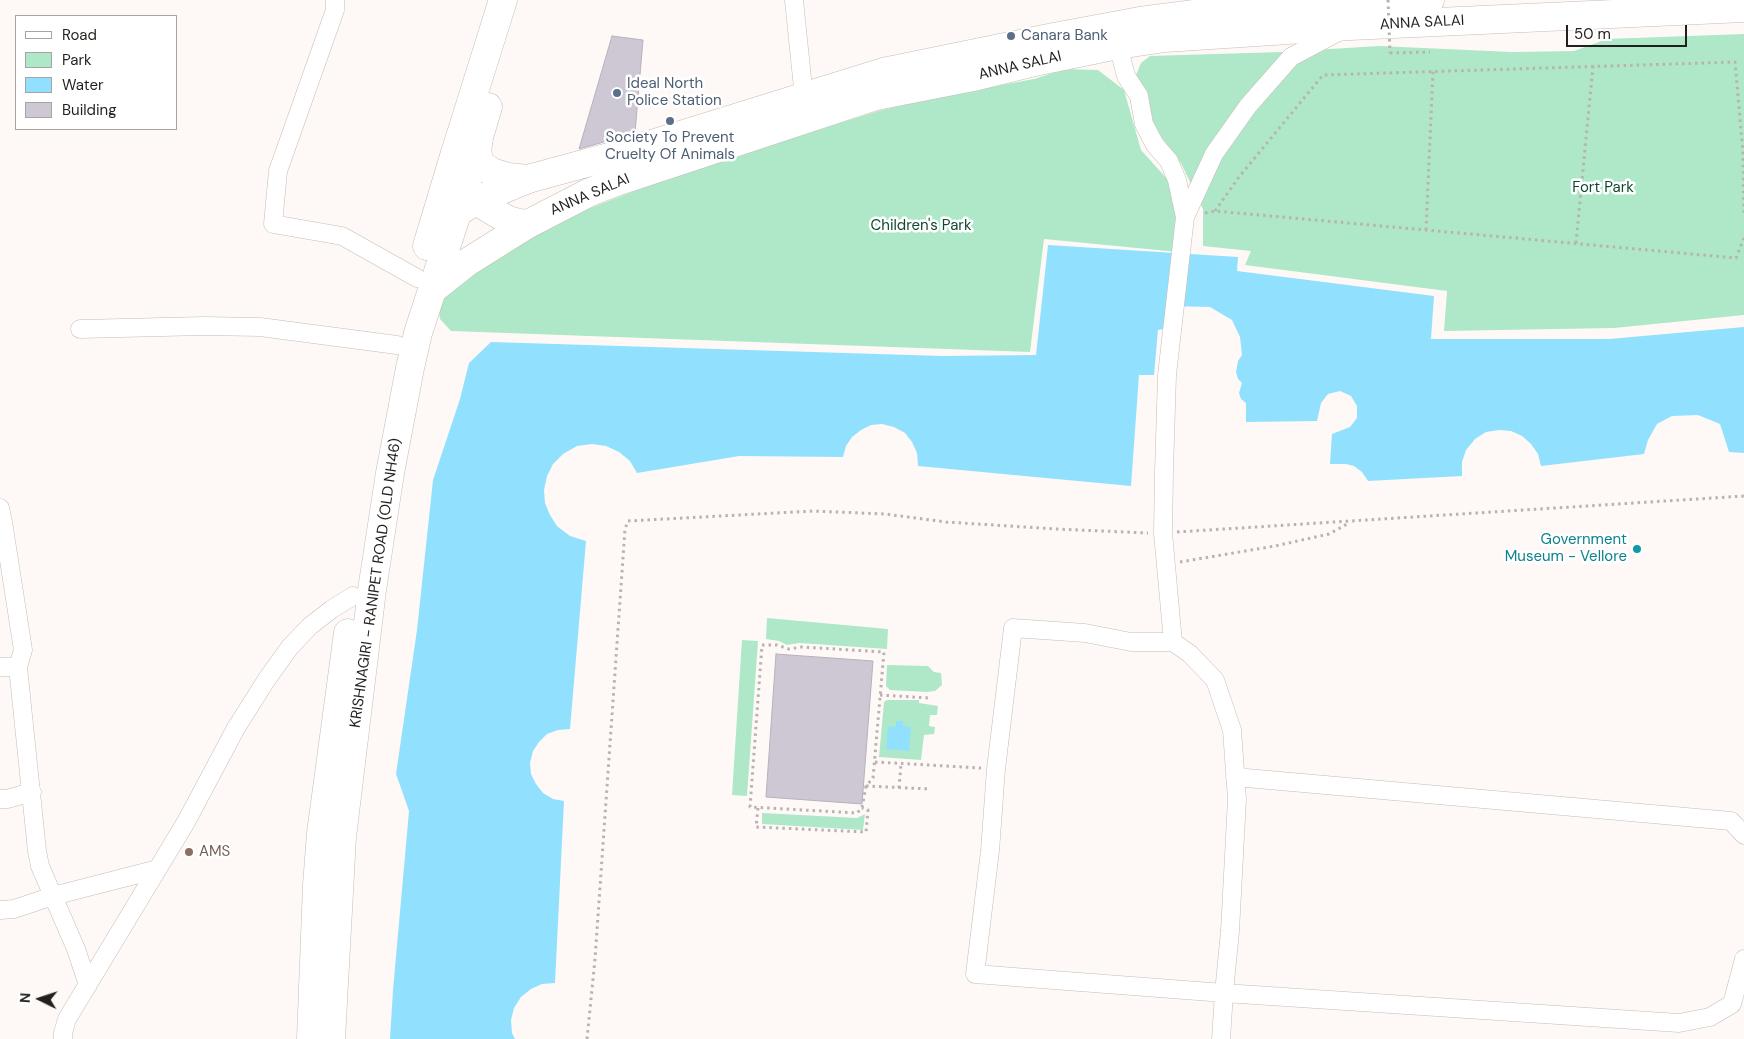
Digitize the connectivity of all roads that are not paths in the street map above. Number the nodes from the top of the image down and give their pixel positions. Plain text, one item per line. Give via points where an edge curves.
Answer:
1 (335, 0) edge
2 (503, 0) edge
3 (521, 0) edge
4 (794, 0) edge
5 (1430, 0) edge
6 (1201, 7) edge
7 (1744, 8) edge
8 (1350, 26) junction
9 (1118, 45) junction
10 (804, 98) junction
11 (467, 144) junction
12 (528, 179) junction
13 (465, 202) junction
14 (1185, 217) junction
15 (528, 224) junction
16 (424, 284) junction
17 (80, 329) dead end
18 (397, 345) junction
19 (1, 517) edge
20 (353, 596) junction
21 (1173, 642) junction
22 (0, 666) edge
23 (18, 666) junction
24 (1235, 777) junction
25 (32, 792) junction
26 (0, 799) edge
27 (1744, 835) edge
28 (158, 869) junction
29 (52, 896) junction
30 (0, 910) edge
31 (1744, 959) edge
32 (88, 985) junction
33 (1224, 993) junction
34 (63, 1039) edge
35 (311, 1039) edge
36 (331, 1039) edge
37 (1221, 1039) edge

1 - 16 street via 335,10 278,171 273,224 342,236
2 - 11 main road
3 - 11 main road
4 - 10 street
5 - 6 main road, ANNA SALAI
6 - 10 main road, ANNA SALAI via 882,72
7 - 8 main road, ANNA SALAI
8 - 9 main road, ANNA SALAI via 1165,38
8 - 14 street via 1292,57 1248,106 1214,154
9 - 14 street via 1126,76 1139,96 1144,124 1155,145 1169,161 1177,180
9 - 15 main road, ANNA SALAI via 876,96 619,181
10 - 12 main road, ANNA SALAI
11 - 12 main road, ANNA SALAI via 477,151 480,164 492,172
11 - 13 main road via 453,165
11 - 16 main road, KRISHNAGIRI - RANIPET ROAD (OLD NH46)
12 - 13 main road
13 - 15 main road via 519,224
13 - 16 main road via 442,228
14 - 21 street via 1167,375 1163,533
15 - 16 main road, ANNA SALAI via 466,263
16 - 18 main road, KRISHNAGIRI - RANIPET ROAD (OLD NH46)
16 - 36 main road, KRISHNAGIRI - RANIPET ROAD (OLD NH46) via 372,590 342,837
17 - 18 street via 260,327
18 - 20 main road, KRISHNAGIRI - RANIPET ROAD (OLD NH46)
19 - 23 street via 22,650
20 - 28 street via 310,626 267,680 236,728
20 - 35 main road, KRISHNAGIRI - RANIPET ROAD (OLD NH46) via 322,833
21 - 24 street via 1190,654 1215,680 1232,730
21 - 33 street via 1131,642 1085,633 1013,628 975,974
22 - 23 street
23 - 25 street
24 - 27 street via 1731,821
24 - 33 street via 1237,799
25 - 26 street
25 - 29 street via 37,851
28 - 29 street
28 - 32 street
29 - 30 street via 14,909
29 - 32 street
31 - 33 street via 1732,1004 1710,1016 1679,1023
32 - 34 street via 67,1019
33 - 37 street

